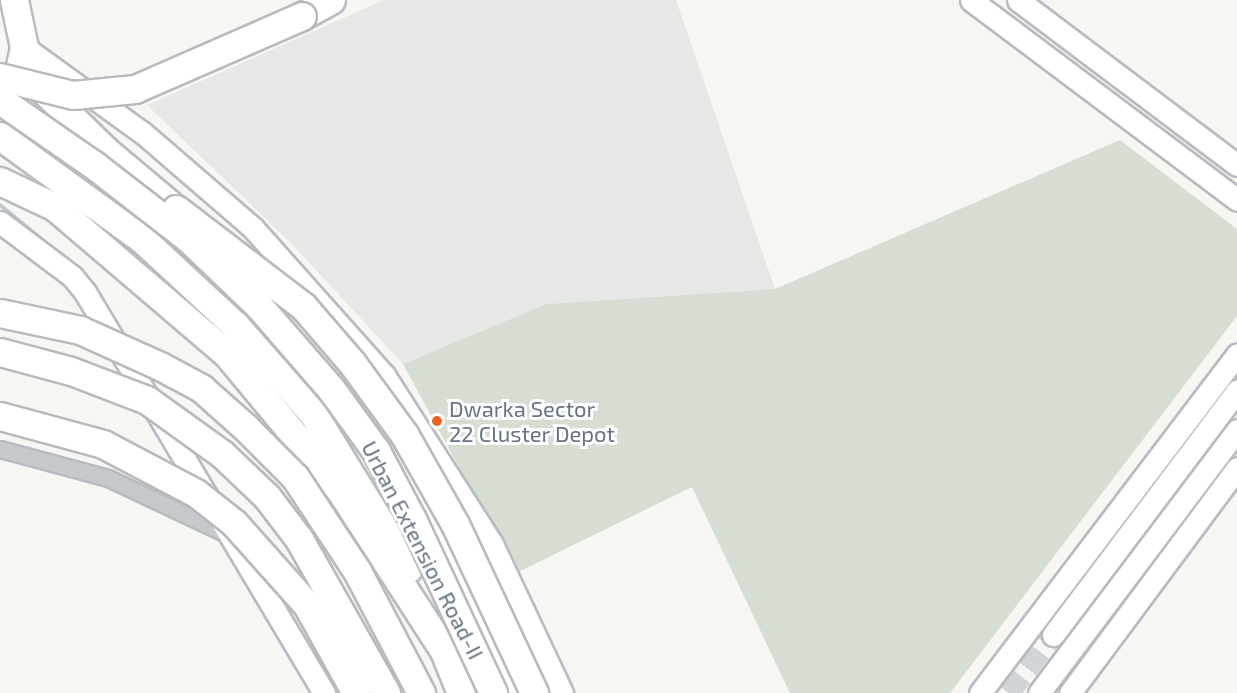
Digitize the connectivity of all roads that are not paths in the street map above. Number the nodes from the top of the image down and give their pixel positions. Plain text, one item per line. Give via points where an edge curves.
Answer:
1 (15, 0) edge
2 (330, 0) edge
3 (971, 0) edge
4 (1018, 0) edge
5 (15, 64) edge
6 (0, 100) edge
7 (0, 115) edge
8 (0, 136) edge
9 (94, 165) junction
10 (1237, 165) edge
11 (0, 181) edge
12 (1237, 200) edge
13 (0, 222) edge
14 (0, 313) edge
15 (0, 352) edge
16 (1237, 355) edge
17 (1237, 391) edge
18 (0, 416) edge
19 (1237, 430) edge
20 (0, 448) edge
21 (1237, 468) edge
22 (225, 533) junction
23 (1053, 635) tunnel mouth
24 (444, 651) junction
25 (1059, 666) junction
26 (324, 693) edge
27 (356, 693) edge
28 (386, 693) edge
29 (421, 693) edge
30 (461, 693) edge
31 (493, 693) edge
32 (516, 693) edge
33 (534, 693) edge
34 (562, 693) edge
35 (980, 693) edge
36 (1039, 693) edge
37 (1065, 693) edge
38 (1070, 693) edge

1 - 5 highway
2 - 5 highway, bridge via 218,56 135,89 73,95
3 - 12 street
4 - 10 street
5 - 7 highway
5 - 32 highway via 105,150 230,256 291,318 378,423 469,582
5 - 34 street via 143,133 253,228 384,375 492,544
6 - 9 highway, Urban Extension Road-II, bridge
8 - 24 highway, Urban Extension Road-II via 142,239 235,324 314,416 406,563
9 - 31 highway, Urban Extension Road-II, bridge via 188,238 259,306 331,389 376,451
9 - 33 highway, bridge via 124,174 234,250 303,306 352,363 404,434 455,524
11 - 24 highway via 55,207 227,354 340,490
13 - 22 street via 72,276 85,292
14 - 29 highway, bridge via 80,330 160,366 201,388 245,427 295,477 352,562 390,627
15 - 28 highway, bridge via 71,371 147,400 222,454 267,497 299,539
16 - 35 street
17 - 23 street
18 - 27 highway, bridge via 103,444 158,471 227,517 307,605
19 - 25 street
20 - 22 street via 108,478
21 - 38 street
22 - 26 street via 262,583
24 - 30 highway
25 - 36 street
25 - 37 street

